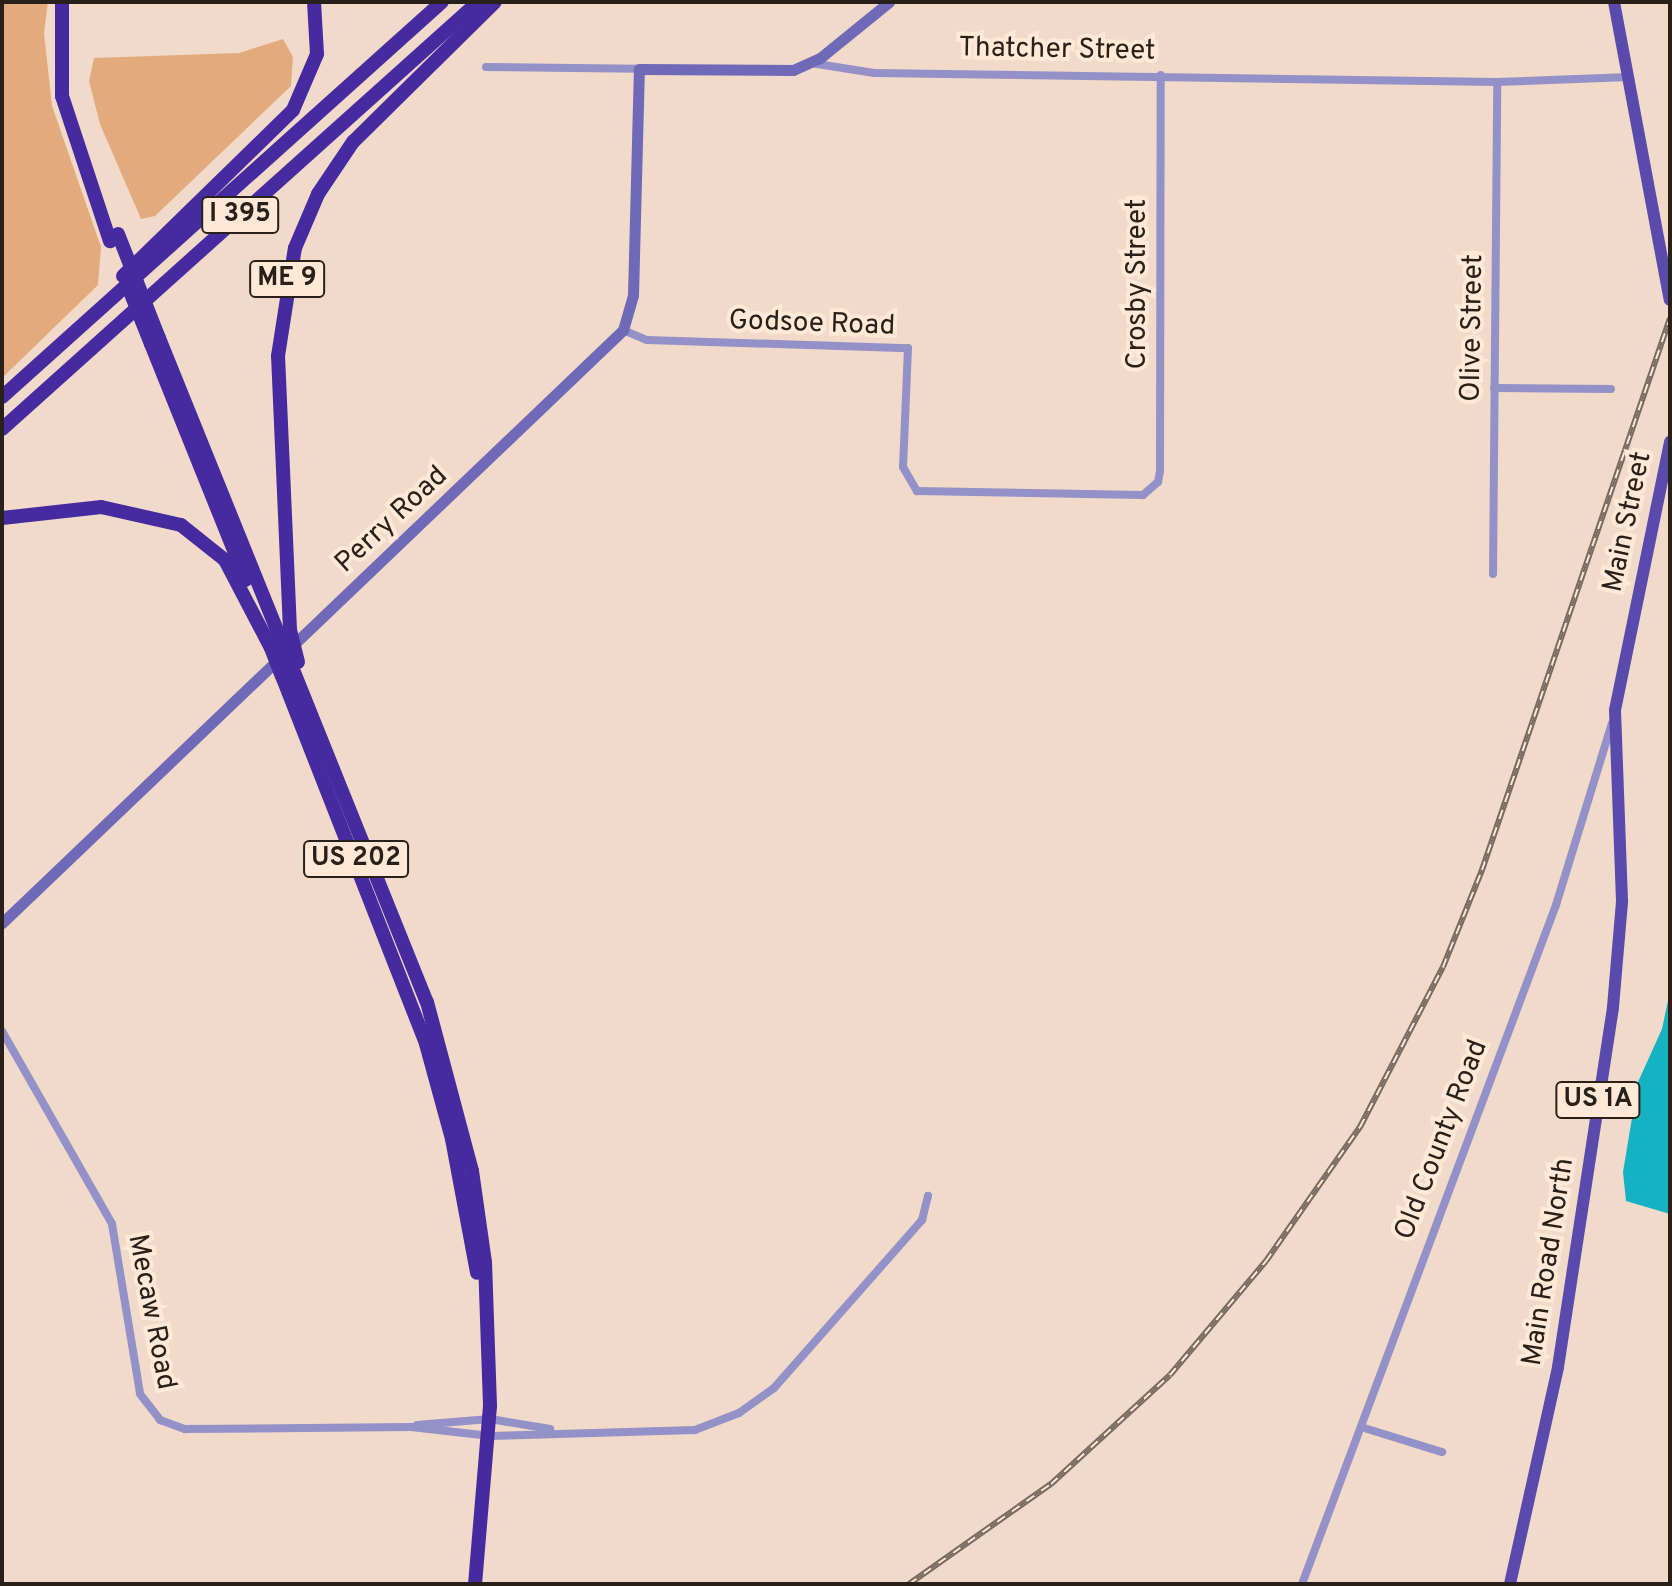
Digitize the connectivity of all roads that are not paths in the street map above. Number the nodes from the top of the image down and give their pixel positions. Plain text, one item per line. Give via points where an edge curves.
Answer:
1 (62, 2) edge
2 (72, 2) edge
3 (314, 2) edge
4 (442, 2) edge
5 (478, 2) edge
6 (495, 2) edge
7 (889, 2) edge
8 (1614, 2) edge
9 (811, 63) junction
10 (486, 67) dead end
11 (639, 69) junction
12 (1161, 75) junction
13 (1630, 76) junction
14 (1497, 82) junction
15 (114, 238) junction
16 (1670, 300) edge
17 (623, 330) junction
18 (155, 341) junction
19 (57, 348) junction
20 (1494, 388) junction
21 (1611, 389) dead end
22 (2, 397) edge
23 (2, 429) edge
24 (1670, 442) edge
25 (1152, 490) joint
26 (2, 518) edge
27 (1493, 574) dead end
28 (1633, 611) joint
29 (260, 622) junction
30 (281, 639) junction
31 (291, 668) junction
32 (1615, 710) junction
33 (312, 713) joint
34 (2, 923) edge
35 (2, 1031) edge
36 (928, 1196) dead end
37 (486, 1320) junction
38 (490, 1419) junction
39 (411, 1427) junction
40 (1361, 1427) junction
41 (558, 1432) junction
42 (490, 1436) junction
43 (1442, 1452) dead end
44 (475, 1584) edge
45 (1302, 1584) edge
46 (1510, 1584) edge

1 - 15 highway via 62,96
2 - 15 highway via 67,40 71,95
3 - 19 highway via 317,54 293,110
4 - 19 highway, I 395
5 - 23 highway, I 395
6 - 30 highway, ME 9 via 353,142 318,194 295,248 281,311 278,371
7 - 9 street
8 - 13 main road
9 - 11 street, Thatcher Street via 780,72
9 - 12 street, Thatcher Street via 850,72
10 - 11 street, Thatcher Street
11 - 17 street via 633,295
12 - 14 street, Thatcher Street
12 - 25 street, Crosby Street via 1160,471
13 - 14 street, Thatcher Street
13 - 16 main road
14 - 20 street, Olive Street
15 - 18 highway, bridge
17 - 25 street, Godsoe Road via 647,340 908,348 903,467 910,485 926,494 1134,497
17 - 34 street, Perry Road
18 - 29 highway
18 - 30 highway
19 - 22 highway, I 395
20 - 21 street
20 - 27 street, Olive Street
24 - 28 main road, Main Street / US 1A
26 - 29 highway via 101,507 165,518 219,554
28 - 32 main road, Main Road North / US 1A
29 - 30 highway, US 202
30 - 31 highway, US 202, bridge
30 - 31 highway, ME 9, bridge
31 - 33 highway, ME 9
31 - 37 highway, US 202 via 431,1059
32 - 40 street, Old County Road via 1556,905
32 - 46 main road, Main Road North / US 1A via 1622,901 1613,1007 1558,1367
33 - 37 highway, US 202 via 414,968 451,1080 479,1216
35 - 39 street, Mecaw Road via 112,1224 140,1394 160,1420 185,1429
36 - 41 street via 912,1231 774,1388 739,1413 695,1430
37 - 38 highway, US 202
38 - 39 street, Mecaw Road
38 - 41 street, Mecaw Road
38 - 42 highway, US 202
39 - 42 street, Mecaw Road
40 - 43 street
40 - 45 street, Old County Road
41 - 42 street, Mecaw Road
42 - 44 highway, US 202

